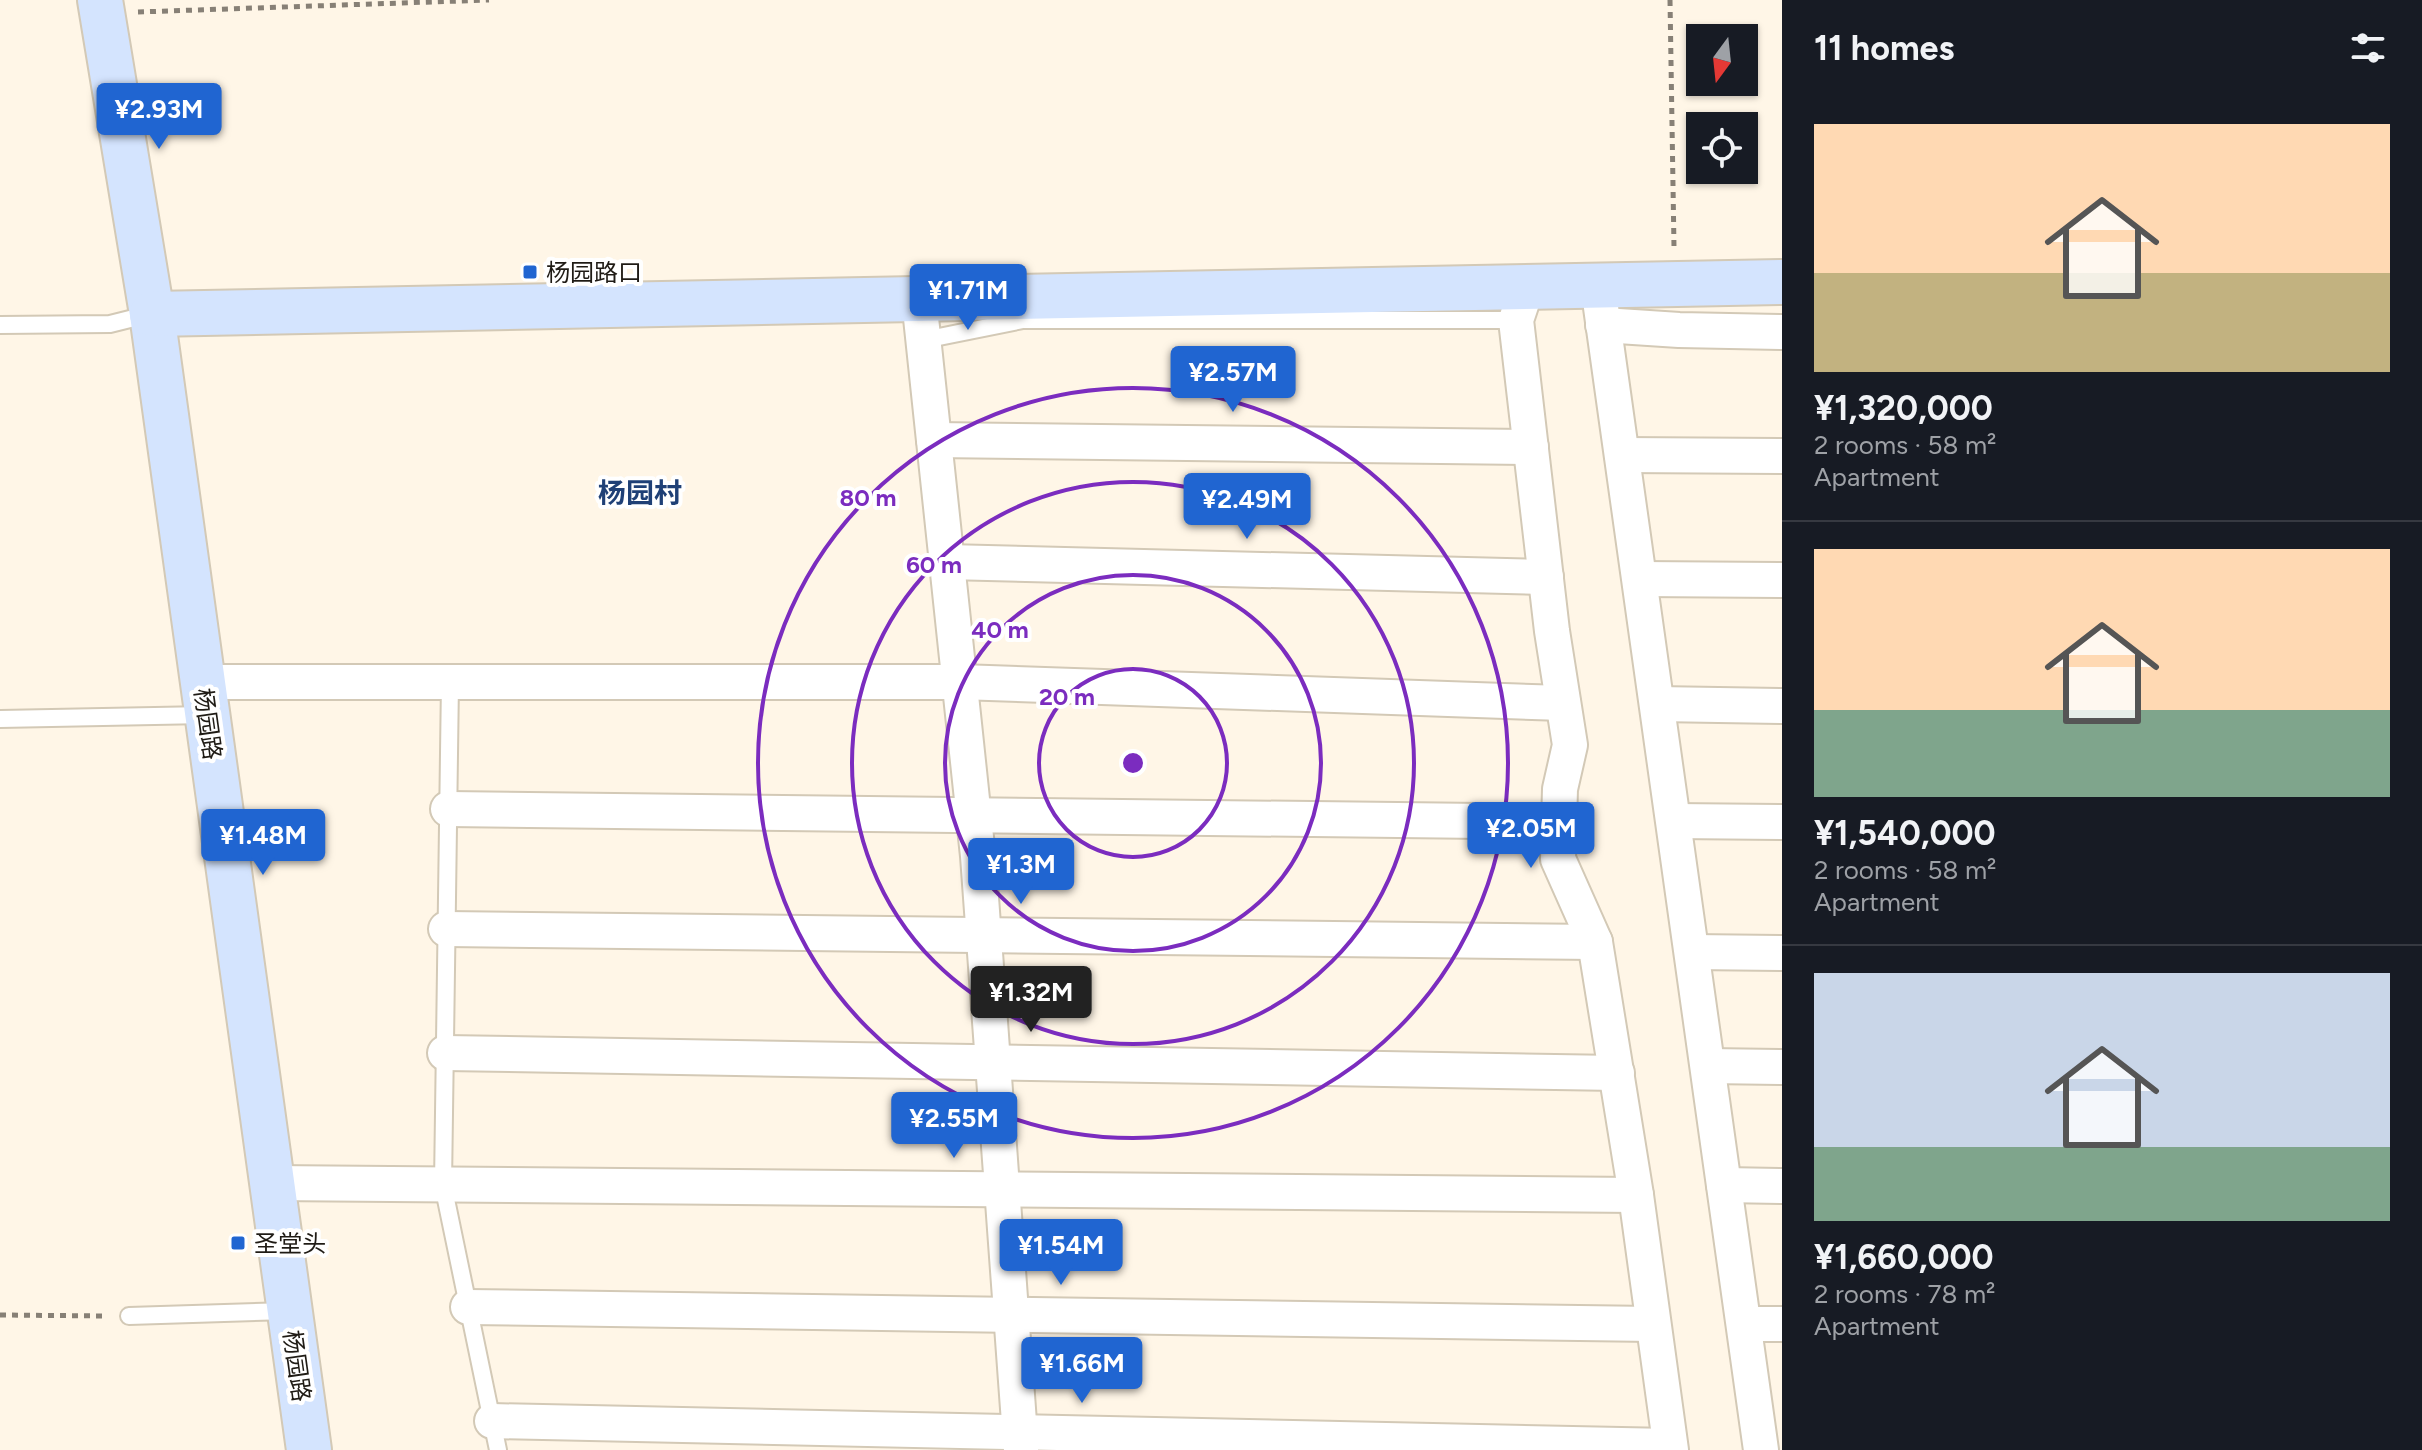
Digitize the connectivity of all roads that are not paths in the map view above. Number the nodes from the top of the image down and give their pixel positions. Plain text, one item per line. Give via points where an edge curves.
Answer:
1 (101, 6) edge
2 (1782, 282) edge
3 (1521, 304) junction
4 (1601, 305) junction
5 (152, 314) junction
6 (922, 320) junction
7 (0, 325) edge
8 (1782, 332) edge
9 (934, 440) junction
10 (1531, 447) junction
11 (1622, 455) junction
12 (1782, 456) edge
13 (947, 562) junction
14 (1546, 577) junction
15 (1640, 579) junction
16 (1782, 580) edge
17 (450, 682) junction
18 (960, 682) junction
19 (204, 698) junction
20 (1563, 703) junction
21 (1657, 704) junction
22 (1782, 706) edge
23 (0, 719) edge
24 (448, 809) junction
25 (974, 815) junction
26 (1674, 821) junction
27 (1559, 822) junction
28 (1782, 822) edge
29 (446, 929) junction
30 (983, 935) junction
31 (1595, 942) junction
32 (1692, 952) junction
33 (1782, 953) edge
34 (445, 1053) junction
35 (993, 1062) junction
36 (1708, 1066) junction
37 (1782, 1067) edge
38 (1617, 1073) junction
39 (271, 1183) junction
40 (443, 1185) junction
41 (1724, 1185) junction
42 (1782, 1186) edge
43 (1002, 1190) junction
44 (1636, 1195) junction
45 (468, 1307) junction
46 (289, 1311) junction
47 (1011, 1315) junction
48 (129, 1316) road end
49 (1653, 1324) junction
50 (1744, 1324) junction
51 (1782, 1324) edge
52 (495, 1436) edge
53 (1020, 1441) edge
54 (1670, 1448) edge
55 (309, 1450) edge
56 (1761, 1450) edge

1 - 5 street, 杨园路
2 - 4 street via 1674,284
3 - 4 street
3 - 6 street
3 - 10 street
4 - 8 street via 1679,330
4 - 11 street
5 - 6 street
5 - 7 lane via 110,324
5 - 19 street, 杨园路
6 - 9 street
9 - 10 street
9 - 13 street
10 - 14 street
11 - 12 street
11 - 15 street
13 - 14 street
13 - 18 street
14 - 20 street
15 - 16 street
15 - 21 street
17 - 18 street
17 - 19 street
17 - 24 lane
18 - 20 street
18 - 25 street
19 - 23 lane
19 - 39 street, 杨园路
20 - 27 street via 1570,745
21 - 22 street
21 - 26 street
24 - 25 street
24 - 29 lane
25 - 27 street
25 - 30 street
26 - 28 street
26 - 32 street
27 - 31 street via 1558,859
29 - 30 street
29 - 34 lane
30 - 31 street
30 - 35 street
31 - 38 street
32 - 33 street
32 - 36 street
34 - 35 street
34 - 40 lane
35 - 38 street
35 - 43 street
36 - 37 street
36 - 41 street
38 - 44 street
39 - 40 street
39 - 46 street, 杨园路
40 - 43 street
40 - 45 lane
41 - 42 street
41 - 50 street
43 - 44 street
43 - 47 street
44 - 49 street
45 - 47 street
45 - 52 lane
46 - 48 lane
46 - 55 street, 杨园路
47 - 49 street
47 - 53 street
49 - 54 street
50 - 51 street
50 - 56 street
52 - 53 street
53 - 54 street

